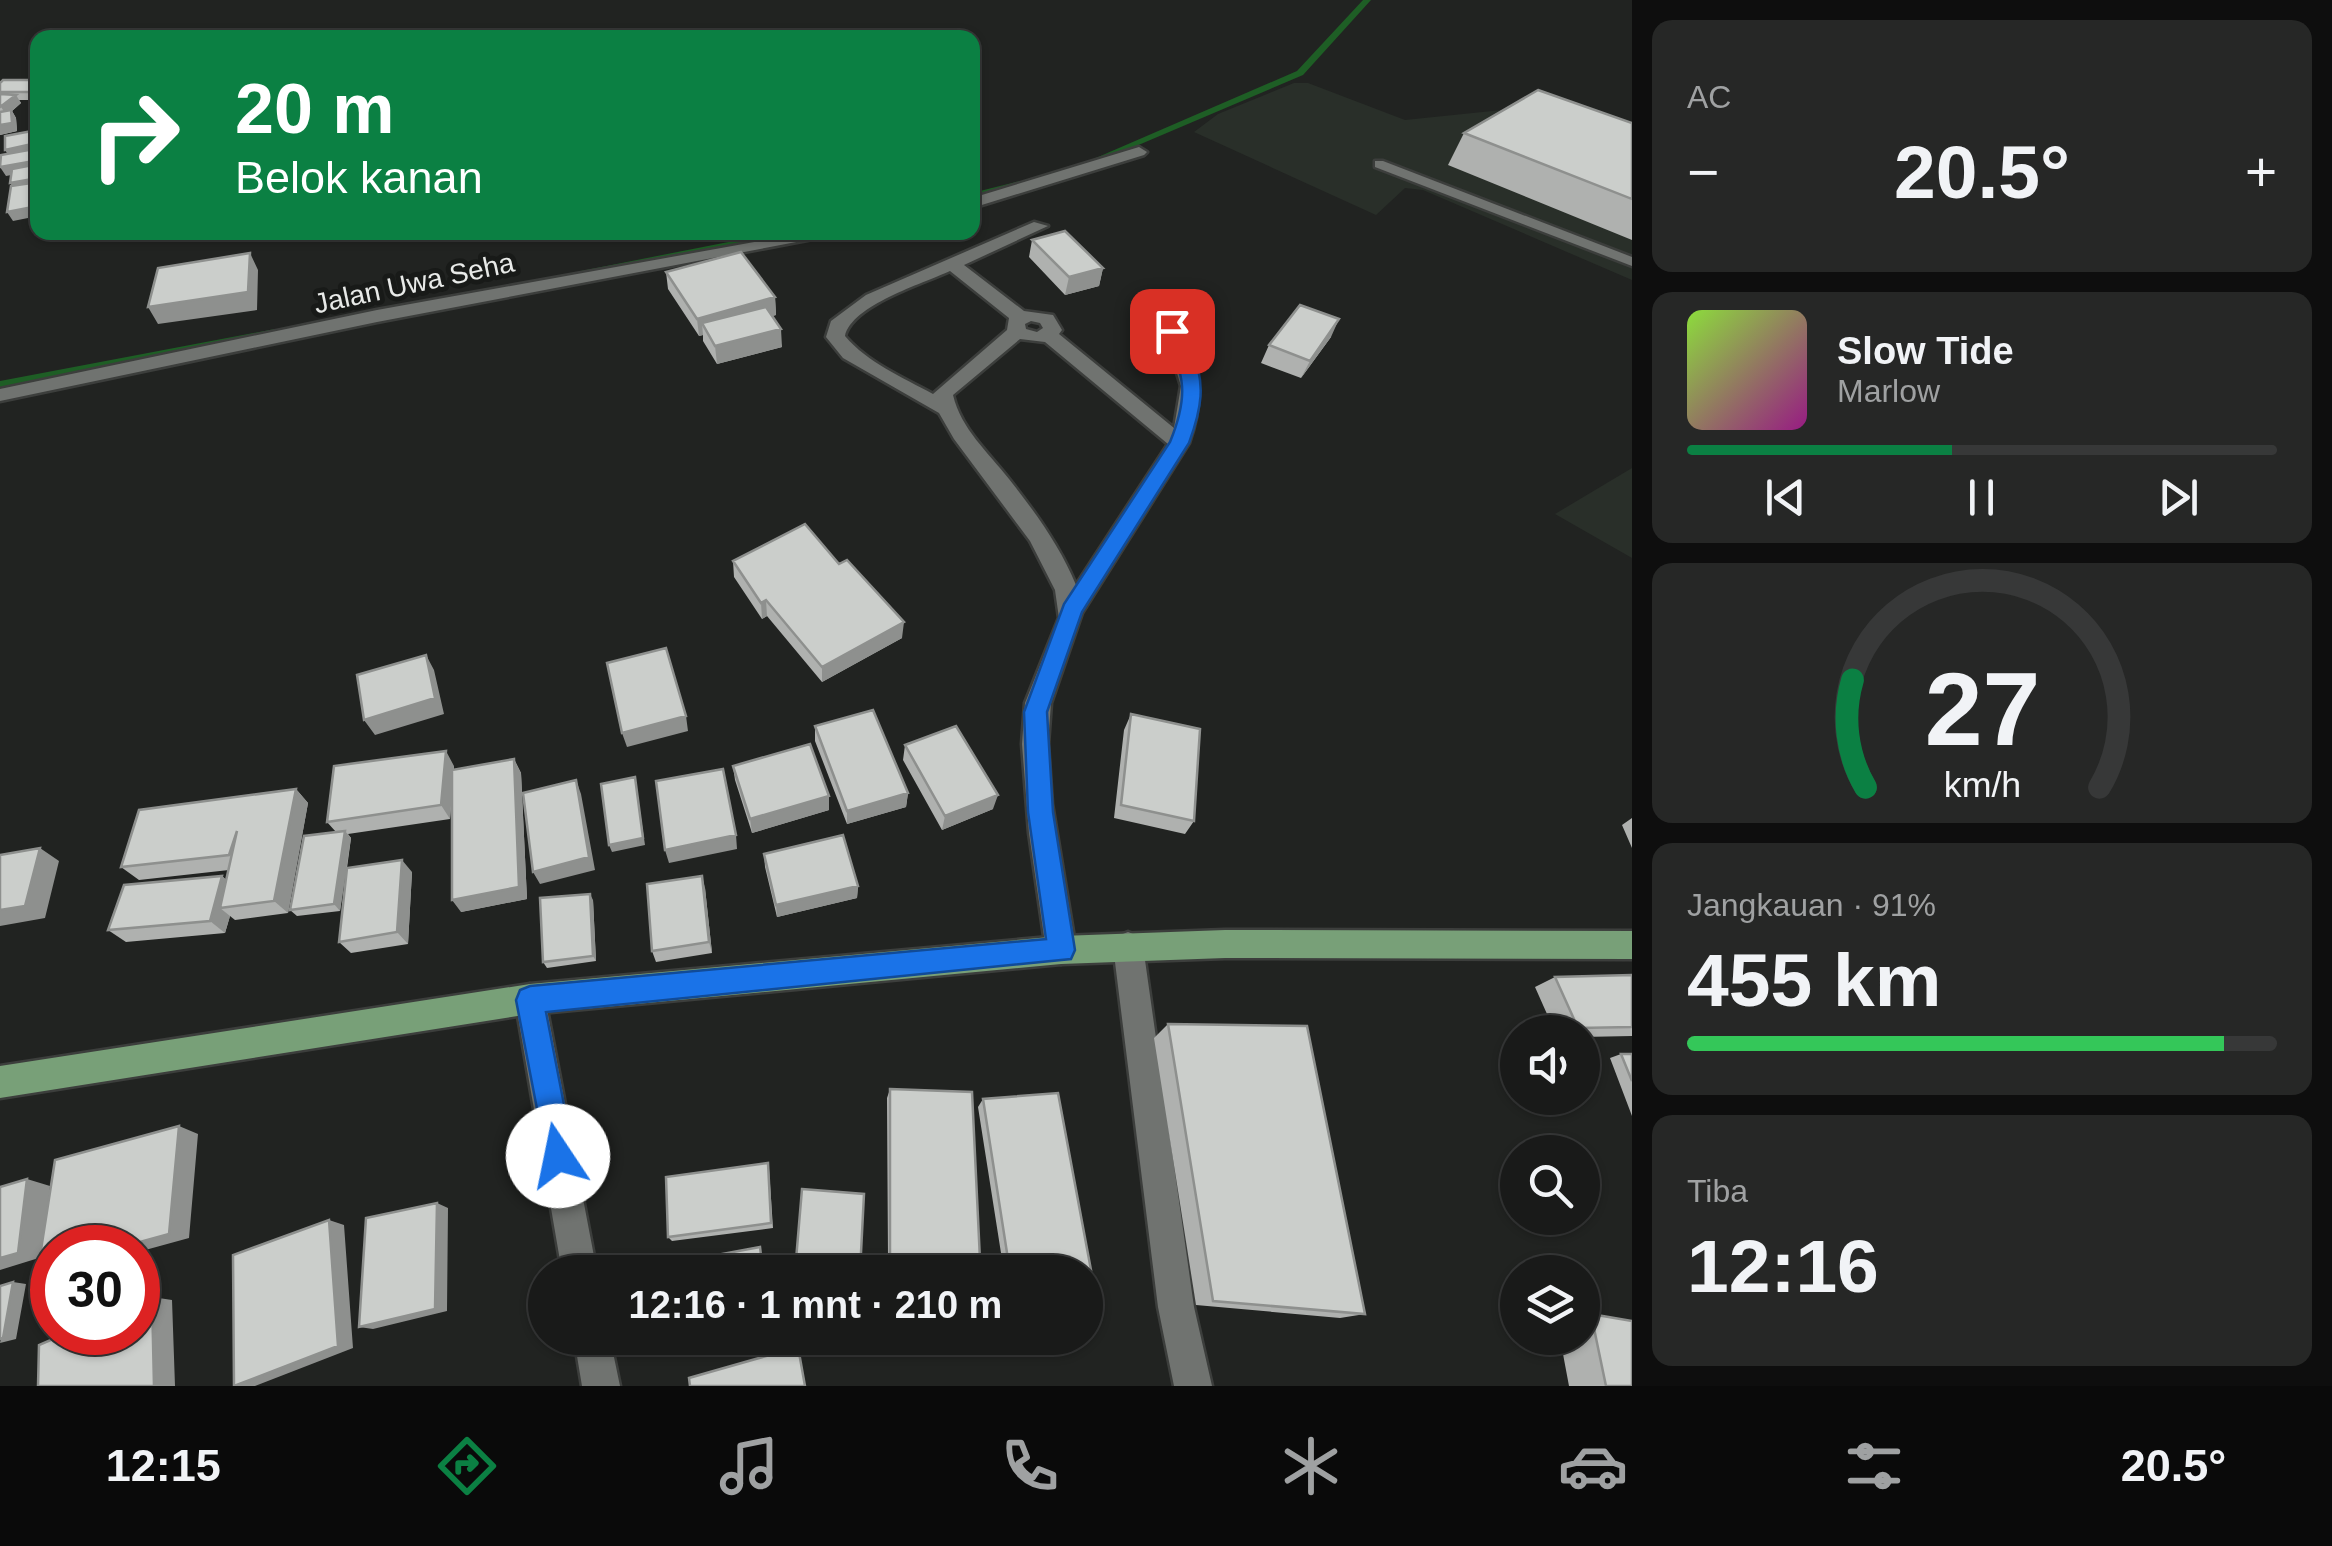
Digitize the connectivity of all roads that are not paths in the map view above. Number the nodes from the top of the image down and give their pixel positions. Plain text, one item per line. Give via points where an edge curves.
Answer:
1 (1139, 152) dead end
2 (1379, 164) dead end
3 (980, 201) edge
4 (1040, 226) dead end
5 (796, 240) edge
6 (1632, 262) edge
7 (954, 266) junction
8 (1018, 325) junction
9 (1172, 331) dead end
10 (0, 395) edge
11 (945, 408) junction
12 (1179, 443) junction
13 (1072, 610) junction
14 (1632, 945) edge
15 (1128, 946) junction
16 (1062, 950) junction
17 (530, 1000) junction
18 (0, 1082) edge
19 (577, 1255) edge
20 (595, 1355) edge
21 (601, 1386) edge
22 (1193, 1386) edge

1 - 3 street
2 - 6 lane
4 - 7 street
5 - 10 street, Jalan Uwa Seha via 377,316
7 - 8 street
7 - 11 street via 872,299 838,325 835,337 879,374
8 - 11 street via 943,394
8 - 12 street via 1039,315 1047,319 1053,330 1048,336
9 - 12 street via 1194,392
11 - 13 street via 1032,529
12 - 13 street
13 - 16 street via 1036,712 1040,812
14 - 15 main road
15 - 16 main road
15 - 22 street via 1176,1307
16 - 17 main road
17 - 18 main road
17 - 19 street
20 - 21 street

